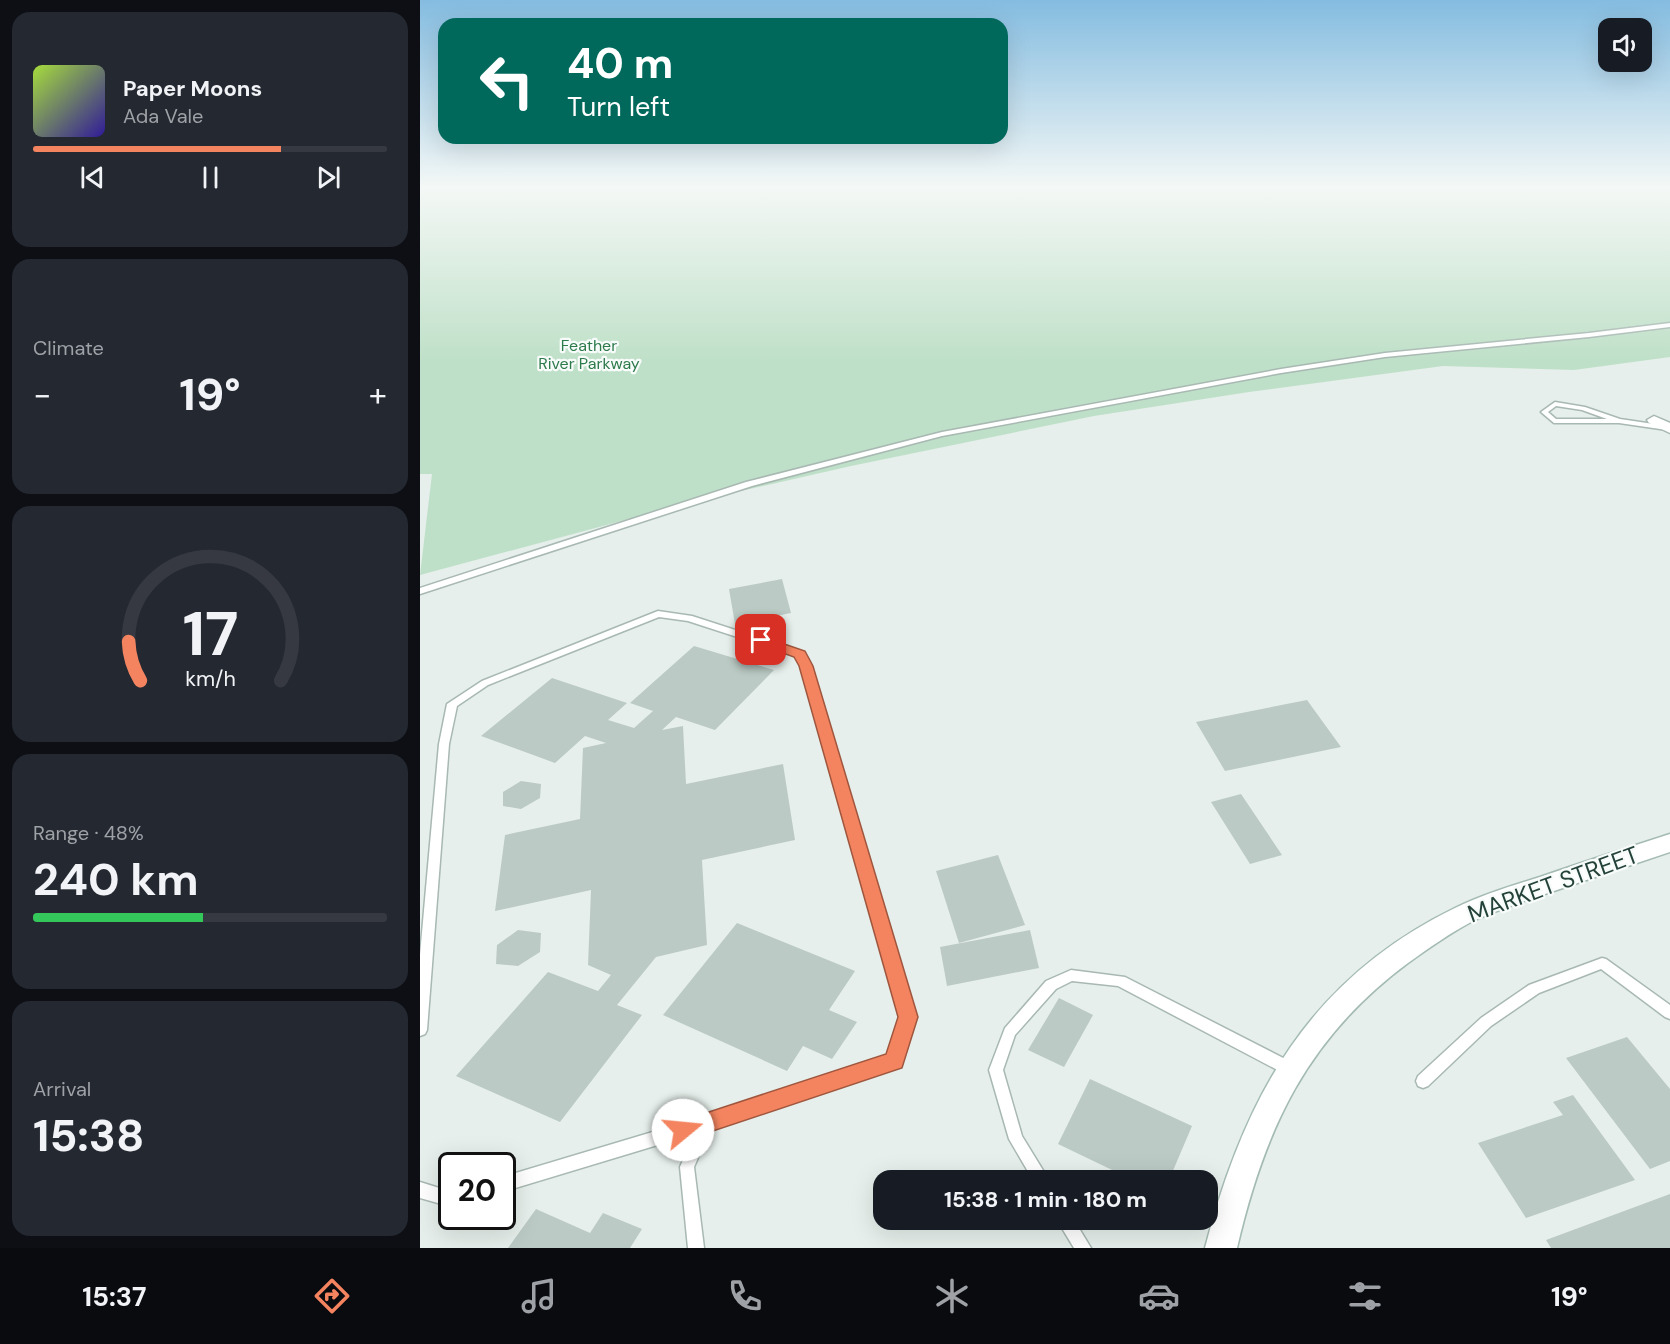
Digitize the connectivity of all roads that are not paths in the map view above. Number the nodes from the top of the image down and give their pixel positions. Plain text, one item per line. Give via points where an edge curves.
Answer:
1 (1670, 325) edge
2 (1654, 420) dead end
3 (1619, 421) junction
4 (1670, 428) edge
5 (420, 591) edge
6 (1670, 843) edge
7 (1670, 1013) edge
8 (420, 1030) edge
9 (1291, 1070) junction
10 (1423, 1081) dead end
11 (705, 1123) junction
12 (1035, 1170) edge
13 (516, 1181) edge
14 (420, 1190) edge
15 (438, 1196) edge
16 (1071, 1230) edge
17 (696, 1248) edge
18 (1083, 1248) edge
19 (1221, 1248) edge

1 - 5 lane via 1362,358 942,434 749,484
2 - 4 main road
3 - 3 lane via 1554,421 1544,412 1555,404 1564,405
3 - 4 lane
6 - 9 main road, MARKET STREET via 1510,896 1454,921 1398,957 1343,1002 1299,1054
7 - 10 lane via 1602,963 1534,990 1486,1022
8 - 11 lane via 444,744 452,704 485,683 658,614 689,618 761,640 800,654 806,666 908,1017 894,1061
9 - 12 lane via 1120,981 1071,975 1051,985 1010,1032 996,1070 1016,1139
9 - 19 main road, MARKET STREET via 1264,1122 1229,1214
11 - 13 lane
11 - 17 lane via 687,1167
14 - 15 lane
16 - 18 lane

